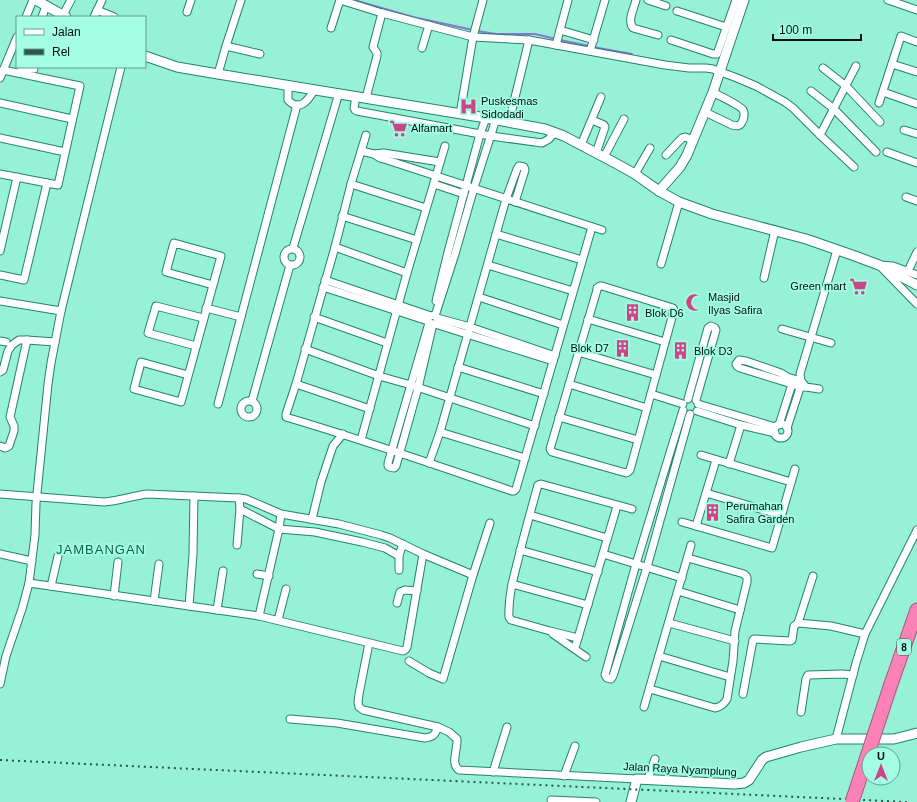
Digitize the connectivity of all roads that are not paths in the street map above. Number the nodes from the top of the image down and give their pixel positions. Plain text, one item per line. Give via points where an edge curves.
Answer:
1 (34, 0) edge
2 (70, 0) edge
3 (102, 0) edge
4 (191, 0) edge
5 (241, 0) edge
6 (340, 0) edge
7 (483, 0) edge
8 (568, 0) edge
9 (605, 0) edge
10 (636, 0) edge
11 (648, 0) edge
12 (736, 0) edge
13 (744, 0) edge
14 (888, 0) edge
15 (46, 6) junction
16 (666, 6) dead end
17 (97, 10) junction
18 (917, 10) edge
19 (677, 11) dead end
20 (187, 12) dead end
21 (382, 13) junction
22 (26, 16) edge
23 (42, 16) edge
24 (65, 16) edge
25 (94, 16) edge
26 (112, 16) edge
27 (429, 25) junction
28 (726, 27) junction
29 (331, 28) dead end
30 (474, 33) junction
31 (559, 33) junction
32 (658, 35) dead end
33 (16, 39) edge
34 (529, 40) junction
35 (671, 40) dead end
36 (593, 41) junction
37 (917, 42) edge
38 (556, 44) junction
39 (226, 46) junction
40 (422, 48) dead end
41 (590, 51) junction
42 (260, 54) dead end
43 (146, 56) edge
44 (892, 64) junction
45 (856, 66) dead end
46 (21, 68) edge
47 (121, 68) edge
48 (823, 68) dead end
49 (34, 69) dead end
50 (3, 70) junction
51 (720, 72) junction
52 (917, 72) edge
53 (218, 74) junction
54 (0, 78) edge
55 (288, 86) junction
56 (846, 86) junction
57 (314, 90) junction
58 (811, 91) dead end
59 (713, 92) junction
60 (883, 92) junction
61 (339, 94) junction
62 (356, 96) junction
63 (366, 98) junction
64 (601, 98) dead end
65 (879, 103) dead end
66 (0, 104) edge
67 (917, 104) edge
68 (297, 106) junction
69 (834, 109) junction
70 (705, 112) junction
71 (460, 114) junction
72 (486, 118) junction
73 (72, 119) junction
74 (496, 119) junction
75 (624, 119) dead end
76 (592, 120) junction
77 (509, 122) junction
78 (880, 122) dead end
79 (904, 130) dead end
80 (555, 132) junction
81 (480, 134) junction
82 (917, 134) edge
83 (366, 135) dead end
84 (820, 135) junction
85 (491, 136) junction
86 (0, 138) edge
87 (694, 140) junction
88 (581, 145) junction
89 (445, 146) dead end
90 (650, 148) dead end
91 (361, 150) junction
92 (65, 152) junction
93 (876, 152) dead end
94 (887, 152) dead end
95 (374, 154) junction
96 (600, 155) junction
97 (666, 156) dead end
98 (440, 162) junction
99 (917, 163) edge
100 (854, 167) dead end
101 (0, 174) edge
102 (634, 174) junction
103 (436, 176) junction
104 (17, 177) junction
105 (47, 183) junction
106 (351, 184) junction
107 (434, 184) junction
108 (470, 187) junction
109 (659, 191) junction
110 (464, 194) junction
111 (906, 197) dead end
112 (506, 199) junction
113 (917, 201) edge
114 (516, 202) junction
115 (679, 202) junction
116 (426, 208) junction
117 (342, 216) junction
118 (592, 226) junction
119 (602, 230) dead end
120 (775, 230) junction
121 (496, 234) junction
122 (417, 240) junction
123 (334, 247) junction
124 (293, 248) junction
125 (837, 250) junction
126 (0, 251) edge
127 (448, 252) junction
128 (917, 252) edge
129 (455, 254) junction
130 (582, 260) junction
131 (661, 264) dead end
132 (290, 265) junction
133 (488, 265) junction
134 (879, 265) junction
135 (908, 271) junction
136 (407, 273) junction
137 (0, 275) edge
138 (917, 275) edge
139 (764, 278) dead end
140 (324, 284) junction
141 (213, 285) junction
142 (917, 285) edge
143 (573, 291) junction
144 (479, 297) junction
145 (0, 301) edge
146 (917, 304) edge
147 (0, 305) edge
148 (206, 308) junction
149 (397, 308) junction
150 (61, 313) junction
151 (241, 317) junction
152 (314, 317) junction
153 (204, 318) junction
154 (588, 319) junction
155 (433, 320) junction
156 (563, 325) junction
157 (782, 329) dead end
158 (469, 330) junction
159 (811, 337) junction
160 (26, 340) junction
161 (55, 342) junction
162 (665, 342) junction
163 (387, 343) junction
164 (831, 343) dead end
165 (196, 346) junction
166 (305, 349) junction
167 (578, 352) junction
168 (554, 359) junction
169 (458, 367) junction
170 (0, 372) edge
171 (188, 375) junction
172 (656, 375) junction
173 (379, 376) junction
174 (799, 382) junction
175 (296, 384) junction
176 (569, 384) junction
177 (414, 386) junction
178 (819, 389) dead end
179 (544, 394) junction
180 (651, 394) junction
181 (449, 398) junction
182 (252, 401) dead end
183 (218, 404) dead end
184 (691, 406) junction
185 (647, 408) junction
186 (370, 409) junction
187 (559, 417) junction
188 (741, 425) junction
189 (535, 426) junction
190 (776, 428) junction
191 (787, 428) junction
192 (440, 432) junction
193 (343, 434) junction
194 (361, 440) junction
195 (638, 440) junction
196 (0, 446) edge
197 (395, 452) junction
198 (701, 455) dead end
199 (525, 458) junction
200 (716, 460) junction
201 (429, 463) junction
202 (729, 464) junction
203 (795, 469) dead end
204 (791, 482) junction
205 (706, 493) junction
206 (0, 494) edge
207 (36, 502) junction
208 (194, 502) junction
209 (240, 504) junction
210 (617, 506) junction
211 (632, 509) dead end
212 (530, 515) junction
213 (782, 515) junction
214 (312, 519) junction
215 (280, 522) junction
216 (682, 522) dead end
217 (490, 523) dead end
218 (696, 526) junction
219 (917, 530) edge
220 (337, 531) junction
221 (363, 537) junction
222 (607, 538) junction
223 (379, 541) junction
224 (237, 545) dead end
225 (691, 546) dead end
226 (520, 550) junction
227 (400, 551) junction
228 (0, 554) edge
229 (423, 554) junction
230 (603, 554) junction
231 (58, 556) dead end
232 (688, 558) junction
233 (32, 561) junction
234 (118, 562) dead end
235 (159, 564) dead end
236 (636, 564) junction
237 (647, 567) junction
238 (399, 570) dead end
239 (222, 571) dead end
240 (598, 572) junction
241 (257, 574) dead end
242 (269, 576) junction
243 (474, 576) junction
244 (813, 576) dead end
245 (682, 578) junction
246 (29, 583) junction
247 (512, 584) junction
248 (51, 586) junction
249 (286, 589) dead end
250 (411, 590) junction
251 (678, 591) junction
252 (114, 596) junction
253 (154, 601) junction
254 (397, 603) dead end
255 (588, 605) junction
256 (189, 606) junction
257 (217, 610) junction
258 (740, 610) junction
259 (917, 610) edge
260 (259, 616) junction
261 (278, 620) junction
262 (669, 623) junction
263 (798, 623) junction
264 (550, 631) junction
265 (865, 634) junction
266 (578, 638) junction
267 (917, 638) edge
268 (735, 641) junction
269 (369, 643) junction
270 (575, 648) junction
271 (659, 656) junction
272 (586, 657) dead end
273 (409, 661) dead end
274 (853, 674) junction
275 (730, 677) junction
276 (0, 684) edge
277 (896, 686) junction
278 (650, 689) junction
279 (742, 694) dead end
280 (644, 707) dead end
281 (801, 712) dead end
282 (290, 719) dead end
283 (507, 727) dead end
284 (438, 728) junction
285 (917, 733) edge
286 (836, 739) junction
287 (575, 746) dead end
288 (879, 746) edge
289 (655, 759) dead end
290 (493, 772) junction
291 (564, 776) junction
292 (637, 779) junction
293 (648, 779) junction
294 (866, 786) edge
295 (551, 800) dead end
296 (596, 802) edge
297 (631, 802) edge
298 (852, 802) edge
299 (861, 802) edge

1 - 15 street
1 - 22 street
2 - 24 street
3 - 17 street
4 - 20 street
5 - 39 street
6 - 21 street
6 - 29 street
7 - 30 street
8 - 31 street
9 - 36 street
10 - 32 street via 630,20 632,27
11 - 16 street
12 - 28 street
13 - 51 street
14 - 18 street
15 - 23 street
15 - 24 street
17 - 25 street
17 - 26 street
19 - 28 street
21 - 27 street
21 - 63 street via 373,47 377,56
27 - 30 street
27 - 40 street
28 - 35 street via 716,55
30 - 34 street
30 - 71 street
31 - 36 street
31 - 38 street
33 - 50 street
34 - 38 street
34 - 77 street
36 - 41 street
37 - 44 street via 901,36
38 - 41 street
39 - 42 street
39 - 53 street
41 - 51 street
43 - 53 street via 177,67
44 - 52 street
44 - 60 street
45 - 56 street
46 - 49 street
47 - 150 street
48 - 56 street
50 - 54 street
50 - 73 street via 80,86
51 - 59 street
51 - 84 street via 776,96 793,108
53 - 55 street
55 - 57 street
55 - 68 street via 288,100
56 - 69 street
56 - 78 street
57 - 61 street
57 - 68 street via 308,101
58 - 69 street
59 - 70 street
59 - 70 street via 743,110 744,120 736,126
60 - 65 street
60 - 67 street
61 - 62 street
61 - 124 street
62 - 63 street
62 - 81 street via 354,108 357,111
63 - 71 street
64 - 76 street
66 - 73 street
68 - 151 street
69 - 84 street
69 - 93 street
70 - 87 street
71 - 72 street
72 - 74 street
72 - 81 street
73 - 92 street
74 - 77 street
74 - 85 street
75 - 96 street
76 - 88 street
76 - 96 street via 605,127
77 - 80 street
79 - 82 street
80 - 85 street via 542,143
80 - 88 street
81 - 85 street
81 - 108 street
83 - 91 street
84 - 100 street
85 - 108 street
86 - 92 street
87 - 97 street via 680,138
87 - 109 street via 680,167
88 - 96 street
89 - 98 street
90 - 102 street
91 - 95 street
91 - 106 street
92 - 105 street via 58,185
94 - 99 street
95 - 98 street via 384,153
95 - 103 street
96 - 102 street
98 - 103 street
101 - 104 street
102 - 109 street
103 - 107 street
103 - 108 street
104 - 105 street
104 - 126 street
105 - 137 street via 24,280
106 - 116 street
106 - 117 street
107 - 110 street
107 - 116 street
108 - 110 street
108 - 112 street
108 - 129 street
109 - 115 street
110 - 127 street
111 - 113 street
112 - 114 street
112 - 114 street via 517,168 524,167
112 - 121 street
114 - 118 street
115 - 120 street via 712,214
115 - 131 street
116 - 122 street
117 - 122 street
117 - 123 street
118 - 119 street
118 - 130 street
120 - 125 street
120 - 139 street
121 - 130 street
121 - 133 street
122 - 136 street
123 - 136 street
123 - 140 street
124 - 132 street via 287,250 284,257
124 - 132 street via 301,257 298,264
125 - 134 street
125 - 159 street
127 - 129 street
127 - 155 street
128 - 135 street
129 - 155 street
130 - 143 street
132 - 182 street
133 - 143 street
133 - 144 street
134 - 135 street
134 - 142 street
134 - 146 street
135 - 138 street
136 - 149 street
140 - 149 street
140 - 152 street
141 - 141 street via 221,256 174,243 166,272
141 - 148 street
143 - 156 street
144 - 156 street
144 - 158 street
145 - 150 street
147 - 150 street
148 - 151 street
148 - 153 street
149 - 155 street
149 - 163 street
150 - 161 street
151 - 183 street
152 - 163 street
152 - 166 street
153 - 165 street
153 - 165 street via 156,306 148,333
154 - 162 street
154 - 162 street via 597,288 602,286 674,309
154 - 167 street
155 - 158 street
155 - 177 street
156 - 168 street
157 - 159 street
158 - 168 street
158 - 169 street
159 - 164 street
159 - 174 street
160 - 161 street
160 - 170 street via 19,340 12,345
160 - 196 street via 10,417 14,431 9,446
161 - 207 street
162 - 172 street
163 - 173 street
165 - 171 street
166 - 173 street
166 - 175 street
167 - 172 street
167 - 176 street
168 - 179 street
169 - 179 street
169 - 181 street
171 - 171 street via 141,362 134,389 181,402
172 - 180 street
173 - 177 street
173 - 186 street
174 - 174 street via 740,368 736,364 739,360 746,361
174 - 178 street
174 - 190 street
174 - 191 street
175 - 186 street
175 - 193 street via 286,417
176 - 185 street
176 - 187 street
177 - 181 street
177 - 197 street
179 - 189 street
180 - 184 street
180 - 185 street
181 - 189 street
181 - 192 street
184 - 184 street via 708,328 713,326 716,330
184 - 188 street
184 - 190 street
184 - 236 street
184 - 237 street
185 - 195 street
186 - 194 street
187 - 195 street
187 - 195 street via 551,451 626,473 630,470
188 - 190 street
188 - 202 street
189 - 199 street
190 - 191 street via 782,424
190 - 191 street via 776,436 782,438 787,434
192 - 199 street
192 - 201 street
193 - 194 street
193 - 214 street via 333,446
194 - 197 street
197 - 201 street
198 - 200 street
199 - 201 street via 516,489 513,491
200 - 202 street
200 - 205 street
202 - 204 street
203 - 204 street
204 - 213 street
205 - 213 street
205 - 218 street
206 - 207 street
207 - 208 street via 104,502 147,494 170,494
207 - 233 street
208 - 209 street
208 - 256 street
209 - 215 street
209 - 215 street via 246,499
209 - 224 street
210 - 211 street
210 - 212 street via 540,484
210 - 222 street
212 - 222 street
212 - 226 street
213 - 218 street via 772,548
214 - 215 street
214 - 220 street
215 - 220 street via 303,531
215 - 242 street
216 - 218 street
217 - 243 street
219 - 265 street
220 - 221 street
220 - 221 street
221 - 223 street
221 - 223 street
222 - 230 street
223 - 227 street
223 - 227 street via 390,550
225 - 232 street
226 - 240 street
226 - 247 street
227 - 229 street
227 - 238 street
228 - 233 street
229 - 243 street
229 - 250 street
230 - 236 street
230 - 240 street
231 - 248 street
232 - 245 street
232 - 258 street via 747,576 748,582
233 - 246 street
234 - 252 street
235 - 253 street
236 - 237 street
236 - 237 street via 605,675 609,679 613,676
237 - 245 street
239 - 257 street
240 - 255 street
241 - 242 street
242 - 260 street
243 - 273 street via 442,679
244 - 263 street
245 - 251 street
246 - 248 street
246 - 276 street
247 - 255 street
247 - 264 street via 509,619
248 - 252 street
249 - 261 street
250 - 254 street via 400,592
250 - 269 street via 406,649
251 - 258 street
251 - 262 street
252 - 253 street
253 - 256 street
255 - 266 street
256 - 257 street
257 - 260 street
258 - 268 street
259 - 277 highway, 8
260 - 261 street
261 - 269 street
262 - 268 street
262 - 271 street
263 - 265 street via 831,626
263 - 279 street via 794,626 791,641 753,640
264 - 266 street
264 - 270 street
265 - 274 street
266 - 270 street
267 - 277 highway, 8
268 - 275 street
269 - 284 street via 359,694 359,707
270 - 272 street
271 - 275 street
271 - 278 street
274 - 281 street via 808,675
274 - 286 street
275 - 278 street via 726,701 717,708
277 - 288 highway, 8
277 - 298 highway, 8, bridge
278 - 280 street
282 - 284 street via 337,723 425,738 435,735
283 - 290 street
284 - 290 street, Jalan Raya Nyamplung via 454,736 457,769
285 - 286 street, Jalan Raya Nyamplung via 894,739
286 - 293 street, Jalan Raya Nyamplung via 766,757 749,780 742,784
287 - 291 street
289 - 293 street
290 - 291 street, Jalan Raya Nyamplung
291 - 292 street, Jalan Raya Nyamplung
292 - 293 street, Jalan Raya Nyamplung
292 - 297 street
294 - 299 highway
295 - 296 street

